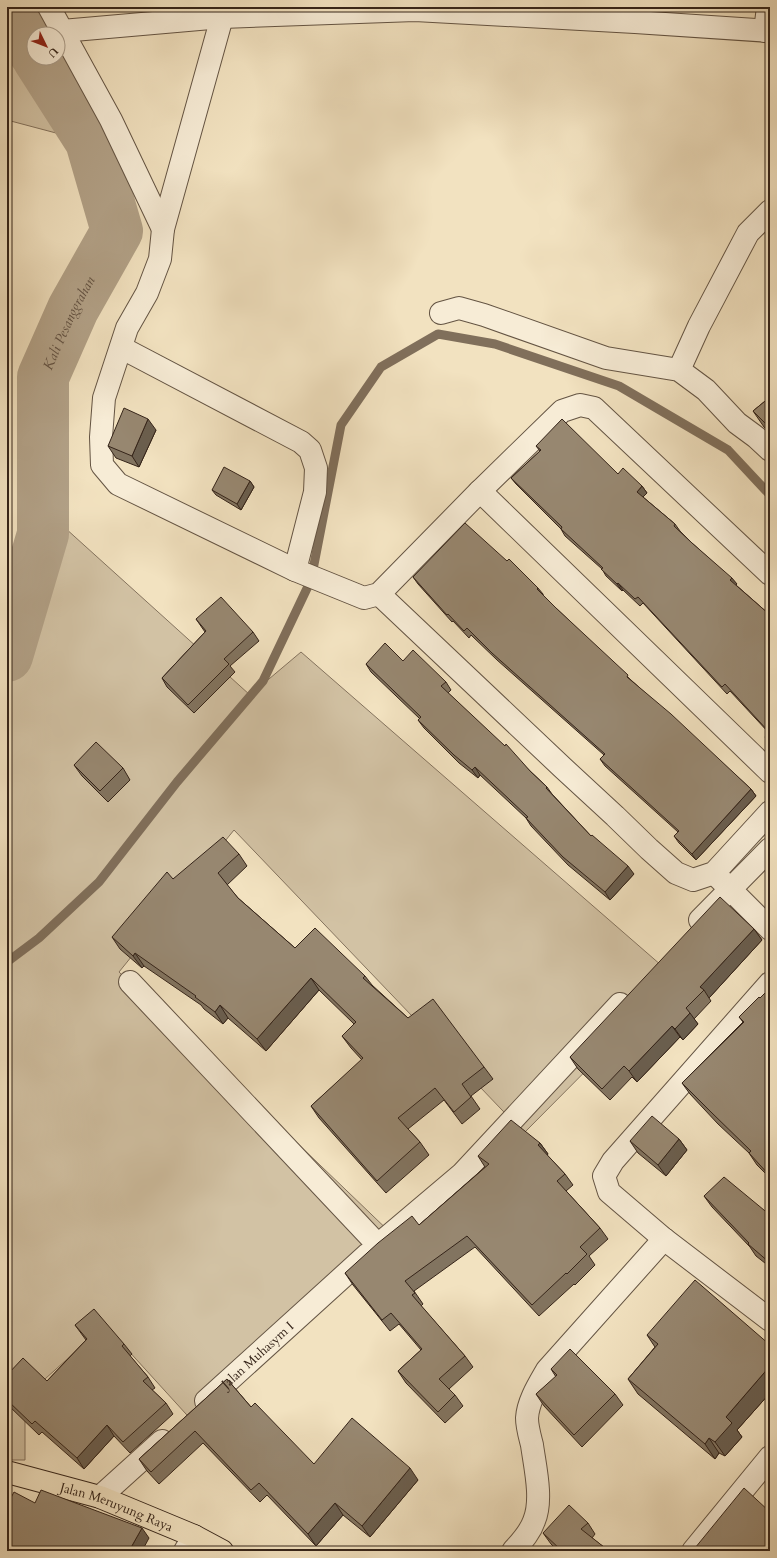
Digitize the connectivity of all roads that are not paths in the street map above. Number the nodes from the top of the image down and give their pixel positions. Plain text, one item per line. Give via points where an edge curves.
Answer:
1 (49, 7) edge
2 (768, 7) edge
3 (636, 14) edge
4 (222, 17) junction
5 (59, 26) edge
6 (66, 31) edge
7 (768, 31) edge
8 (66, 38) edge
9 (770, 210) edge
10 (163, 229) junction
11 (441, 313) dead end
12 (122, 348) junction
13 (679, 370) junction
14 (770, 450) edge
15 (480, 491) junction
16 (300, 572) junction
17 (770, 574) edge
18 (371, 596) junction
19 (770, 772) edge
20 (770, 812) edge
21 (767, 859) edge
22 (714, 873) junction
23 (730, 888) junction
24 (770, 929) edge
25 (687, 934) edge
26 (130, 982) dead end
27 (770, 984) edge
28 (633, 991) edge
29 (664, 1239) junction
30 (378, 1245) junction
31 (770, 1320) edge
32 (770, 1457) edge
33 (7, 1472) edge
34 (100, 1497) junction
35 (189, 1543) edge
36 (222, 1551) edge
37 (513, 1551) edge
38 (693, 1551) edge

1 - 5 street
2 - 7 street
3 - 4 street via 415,10
3 - 7 street
4 - 6 street
4 - 10 street
8 - 10 street via 111,120
9 - 13 street via 748,233
10 - 12 street via 160,259 147,293 127,328
11 - 13 street via 459,308 606,358
12 - 16 street via 301,442 310,450 316,468 315,492
12 - 16 street via 104,398 102,465 118,484
13 - 14 street via 706,390 737,422
15 - 17 street via 562,411 580,405 594,408
15 - 18 street
15 - 19 street
16 - 18 street
18 - 22 street via 676,873 693,880
20 - 22 street
21 - 23 street
22 - 23 street
23 - 24 street
23 - 25 street
26 - 30 street
27 - 29 street via 613,1161 604,1176 609,1192
28 - 30 street, Jalan Muhasym I via 462,1174
29 - 31 street
29 - 37 street via 547,1370 537,1387 527,1418 537,1479 538,1505 530,1530
30 - 34 street, Jalan Muhasym I
32 - 38 street
33 - 34 main road, Jalan Meruyung Raya
34 - 35 main road, Jalan Meruyung Raya
35 - 36 main road, Jalan Meruyung Raya

